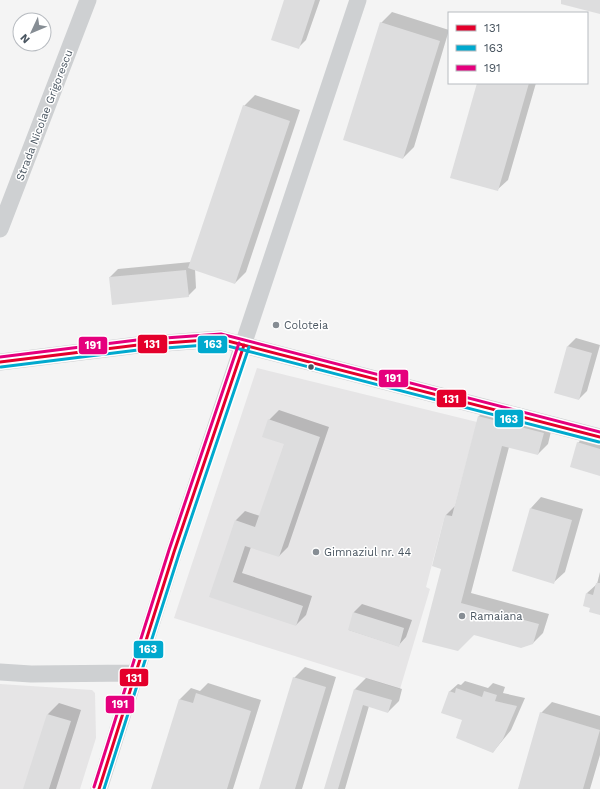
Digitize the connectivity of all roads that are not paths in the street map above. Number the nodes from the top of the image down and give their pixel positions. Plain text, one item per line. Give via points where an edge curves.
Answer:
1 (88, 0) edge
2 (358, 0) edge
3 (0, 229) edge
4 (244, 345) junction
5 (0, 362) edge
6 (600, 437) edge
7 (0, 672) edge
8 (135, 673) junction
9 (99, 789) edge

1 - 3 street, Strada Nicolae Grigorescu
2 - 4 street
4 - 5 street via 220,339 138,345
4 - 6 street
4 - 8 street
7 - 8 street
8 - 9 street

